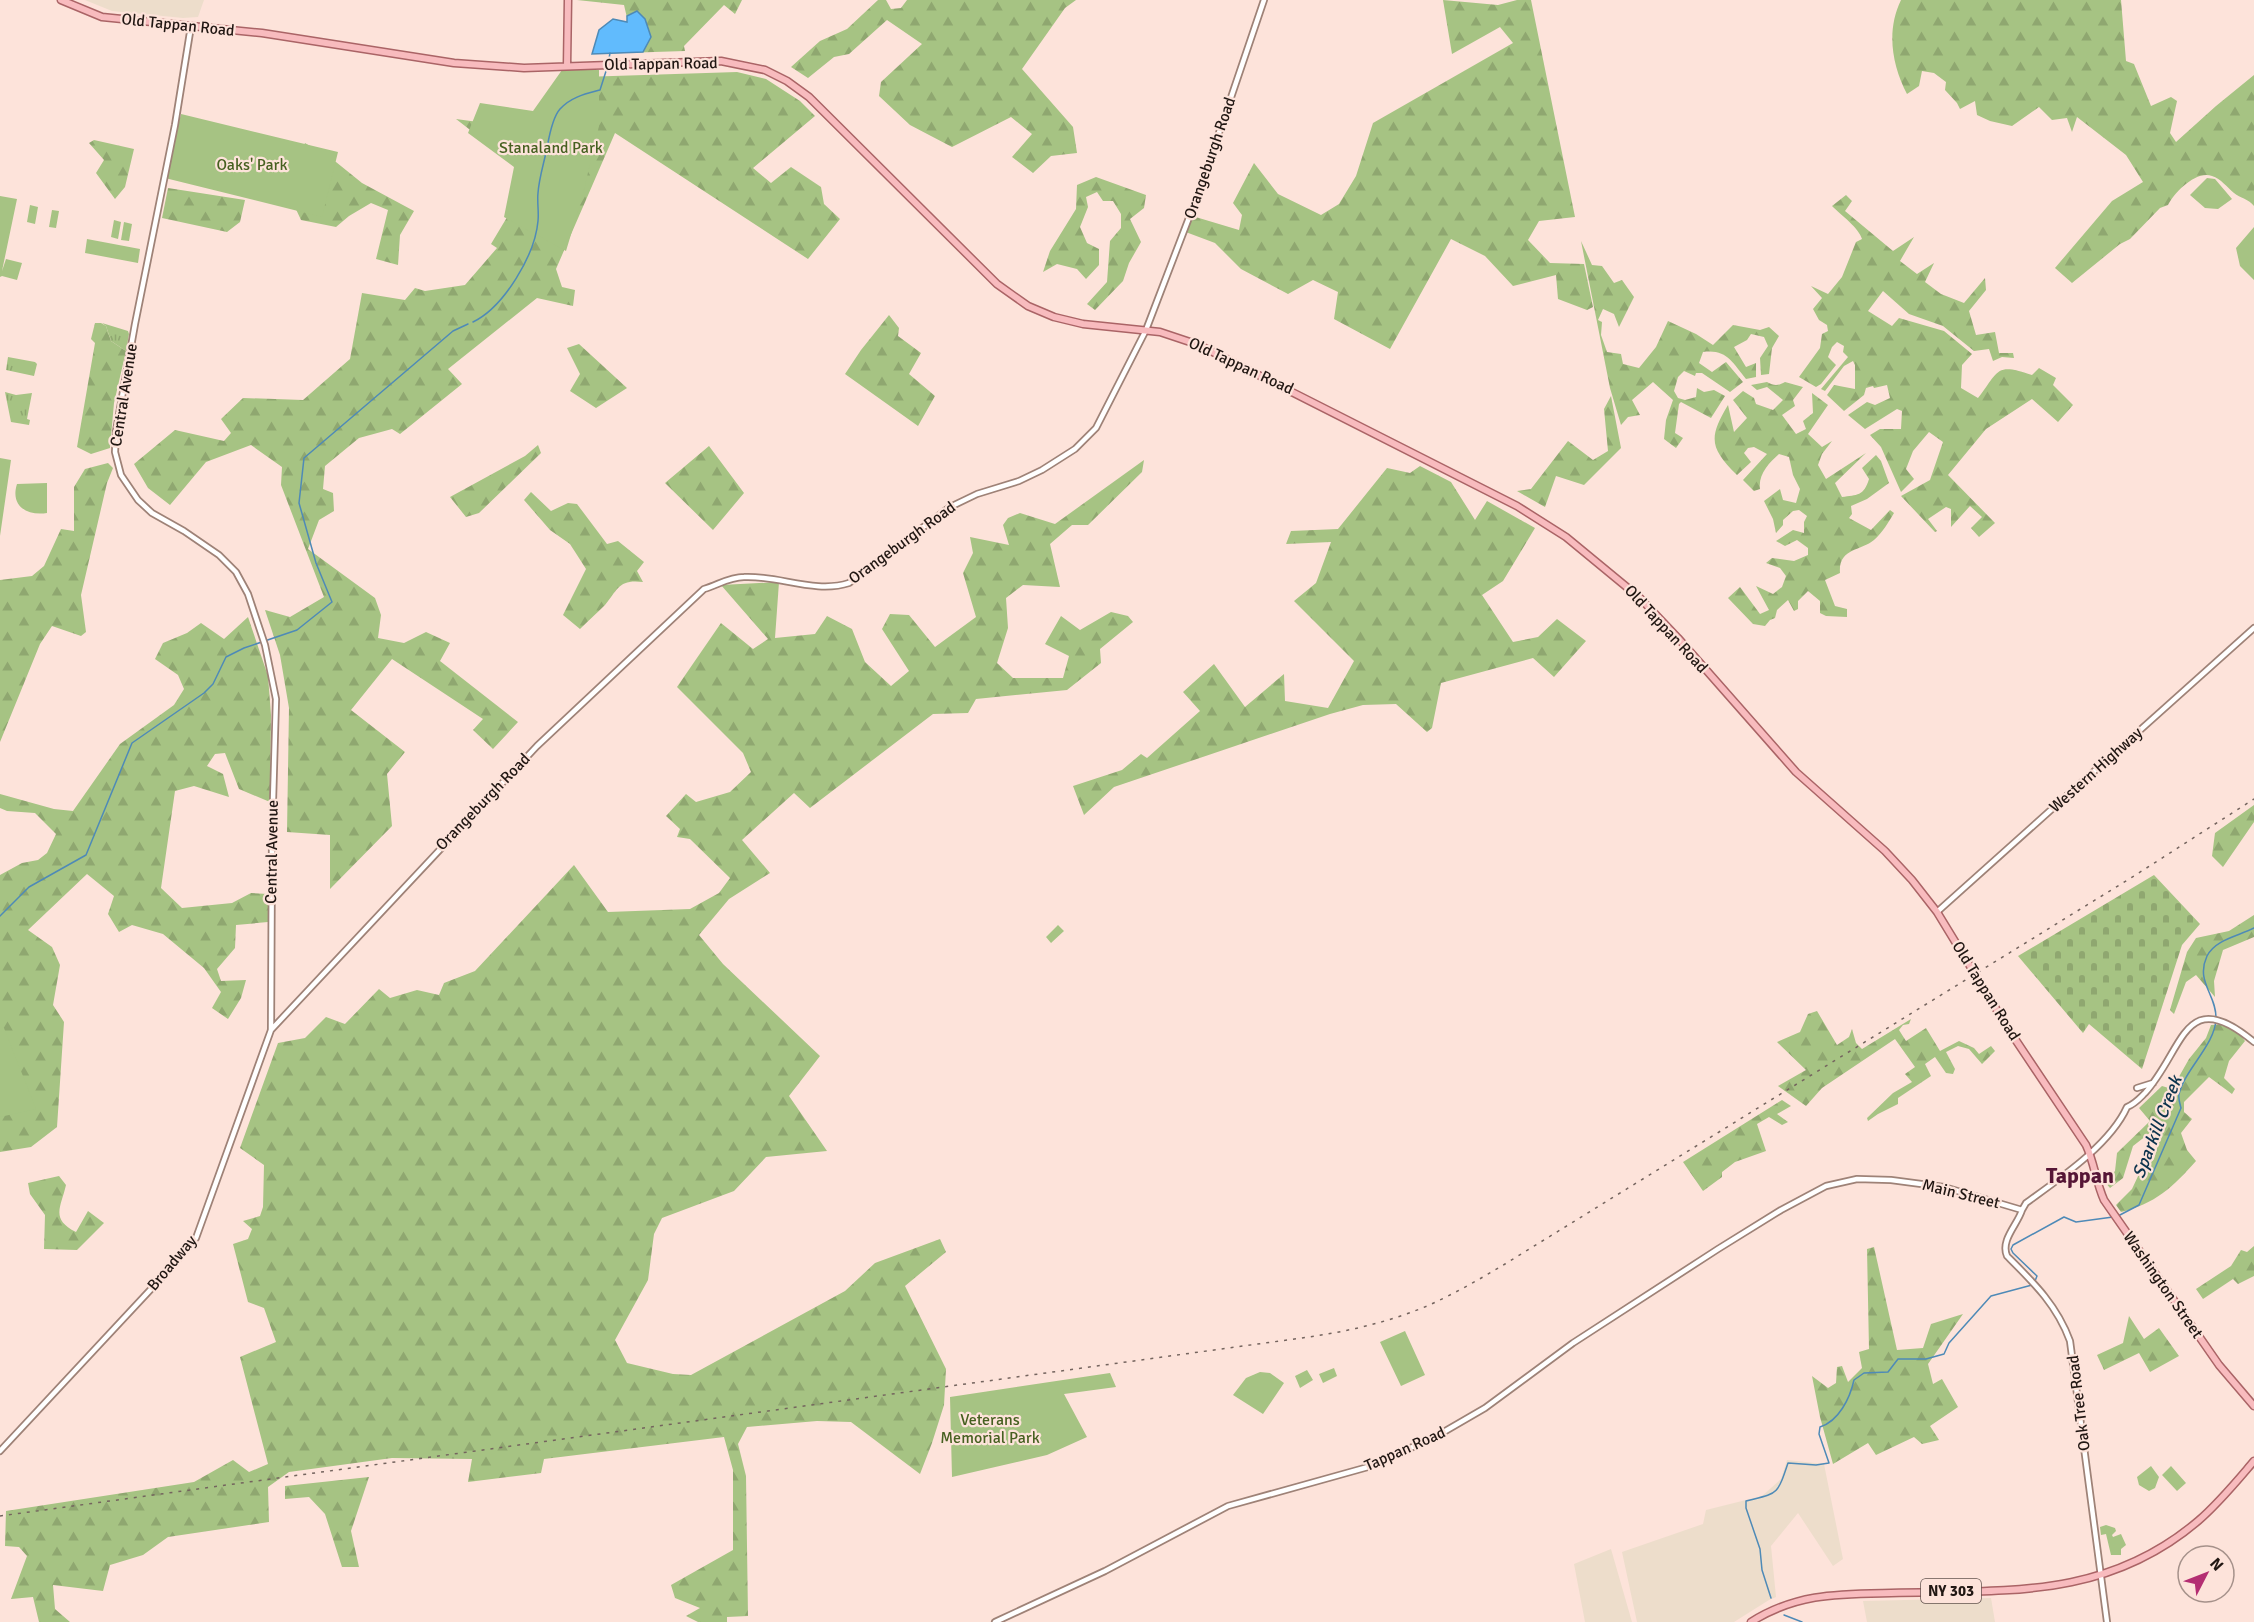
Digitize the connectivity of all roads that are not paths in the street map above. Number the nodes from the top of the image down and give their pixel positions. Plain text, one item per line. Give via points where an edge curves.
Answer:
1 (61, 0) edge
2 (568, 0) edge
3 (1264, 0) edge
4 (191, 26) junction
5 (567, 66) junction
6 (1146, 330) junction
7 (2254, 628) edge
8 (1937, 912) junction
9 (271, 1029) junction
10 (2254, 1042) edge
11 (2155, 1081) junction
12 (2137, 1088) dead end
13 (2090, 1154) junction
14 (1781, 1210) joint
15 (2022, 1210) junction
16 (2254, 1406) edge
17 (0, 1451) edge
18 (2254, 1461) edge
19 (2100, 1576) junction
20 (1003, 1620) edge
21 (995, 1622) edge
22 (1751, 1622) edge
23 (2107, 1622) edge

1 - 4 main road, Old Tappan Road via 102,17
2 - 5 main road
3 - 6 street, Orangeburgh Road via 1200,189
4 - 5 main road, Old Tappan Road via 454,63 524,68
4 - 9 street, Central Avenue via 115,452 121,475 138,500 219,555 236,573 248,594 265,645 276,699
5 - 6 main road, Old Tappan Road via 721,61 775,75 809,97 983,271 1015,298 1068,321
6 - 8 main road, Old Tappan Road via 1199,345 1517,506 1566,537 1627,586 1678,638 1775,750 1885,851
6 - 9 street, Orangeburgh Road via 1100,421 1083,443 1030,476 951,507 856,579 828,587 744,577 725,580 704,590 537,746
7 - 8 street, Western Highway
8 - 13 main road, Old Tappan Road
9 - 17 street, Broadway via 196,1238
10 - 11 street, Main Street via 2228,1023 2216,1018 2200,1019 2186,1031
11 - 12 street
11 - 13 street, Main Street via 2127,1107
13 - 15 street, Main Street
13 - 16 main road, Washington Street via 2098,1187 2115,1217 2219,1365
14 - 15 street, Main Street via 1827,1186 1878,1178 1944,1187
14 - 20 street, Tappan Road via 1573,1343 1485,1408 1443,1432 1368,1467 1228,1506
15 - 19 street, Oak Tree Road via 2004,1250 2038,1286 2063,1323 2072,1347
18 - 19 main road, NY 303 via 2211,1509 2183,1532 2145,1556
19 - 22 main road, NY 303 via 2034,1589 1832,1594 1798,1600
19 - 23 street, Oak Tree Road
20 - 21 street, Tappan Road

